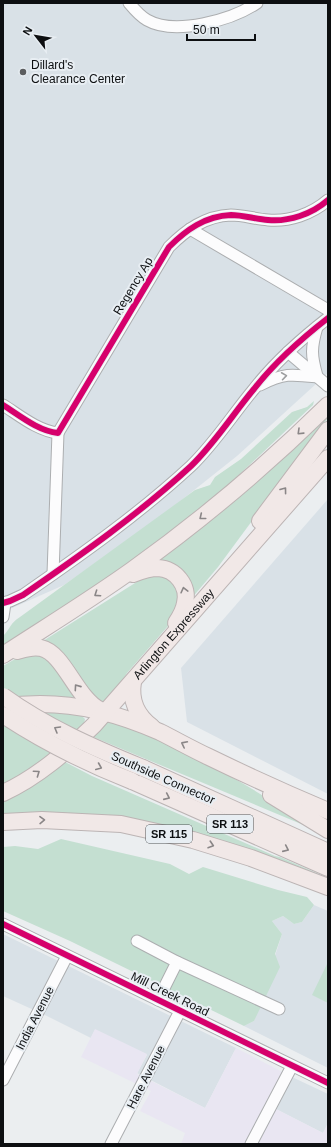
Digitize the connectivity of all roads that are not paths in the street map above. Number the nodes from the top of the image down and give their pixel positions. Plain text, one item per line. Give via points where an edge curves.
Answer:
1 (129, 3) edge
2 (257, 3) edge
3 (328, 200) edge
4 (190, 229) junction
5 (328, 310) edge
6 (328, 318) edge
7 (317, 326) junction
8 (288, 352) junction
9 (317, 377) junction
10 (328, 386) edge
11 (254, 388) junction
12 (3, 405) edge
13 (328, 405) edge
14 (328, 430) edge
15 (58, 432) junction
16 (328, 458) edge
17 (53, 574) junction
18 (113, 584) junction
19 (203, 601) junction
20 (4, 603) edge
21 (3, 617) edge
22 (3, 656) edge
23 (151, 661) junction
24 (133, 682) junction
25 (3, 696) edge
26 (3, 707) edge
27 (105, 713) junction
28 (3, 715) edge
29 (160, 732) junction
30 (208, 756) junction
31 (3, 793) edge
32 (328, 811) edge
33 (3, 822) edge
34 (328, 830) edge
35 (328, 852) edge
36 (328, 868) edge
37 (328, 887) edge
38 (3, 924) edge
39 (137, 942) dead end
40 (67, 956) junction
41 (177, 962) junction
42 (158, 1000) junction
43 (279, 1010) dead end
44 (180, 1011) junction
45 (292, 1066) junction
46 (3, 1080) edge
47 (328, 1083) edge
48 (111, 1144) edge
49 (251, 1144) edge

1 - 2 street via 147,20 174,27 188,27 238,14
3 - 4 street, Regency Ap via 309,213 294,217 270,220 231,215 208,220
4 - 5 street
4 - 15 street, Regency Ap via 169,247
6 - 7 street
7 - 8 street
7 - 9 street via 312,344 312,359
8 - 9 street
8 - 11 street
9 - 10 street
11 -> 9 street via 285,375
11 - 17 street via 191,465 111,532
12 - 15 street via 50,432
13 -> 18 highway via 226,498
19 -> 14 highway
15 - 17 street, Regency Ap
16 - 19 highway, Arlington Expressway
17 - 20 street via 24,595
18 -> 22 highway
23 -> 18 highway via 184,608 186,595 183,584 176,575 163,568 135,573
19 - 23 highway, Arlington Expressway
20 - 21 street
27 -> 22 highway via 86,698 58,660 46,649 30,648
23 - 24 highway, Arlington Expressway
24 - 27 highway, Arlington Expressway
24 - 29 highway via 136,710 148,724
35 -> 25 highway, Southside Connector / SR 113, bridge via 89,746 59,731
26 - 27 highway via 50,703
27 - 29 highway
31 -> 27 highway, Arlington Expressway via 50,764
28 -> 36 highway, Southside Connector / SR 113, bridge via 84,761
30 -> 29 highway
30 - 32 highway
30 - 34 highway
33 -> 37 highway, SR 115 via 42,820 121,824 193,840 251,858
38 - 40 street, Mill Creek Road
39 - 41 street
40 - 42 street, Mill Creek Road
40 - 46 street, India Avenue
41 - 42 street
41 - 43 street
42 - 44 street, Mill Creek Road
44 - 45 street, Mill Creek Road
44 - 48 street, Hare Avenue
45 - 47 street, Mill Creek Road
45 - 49 street

